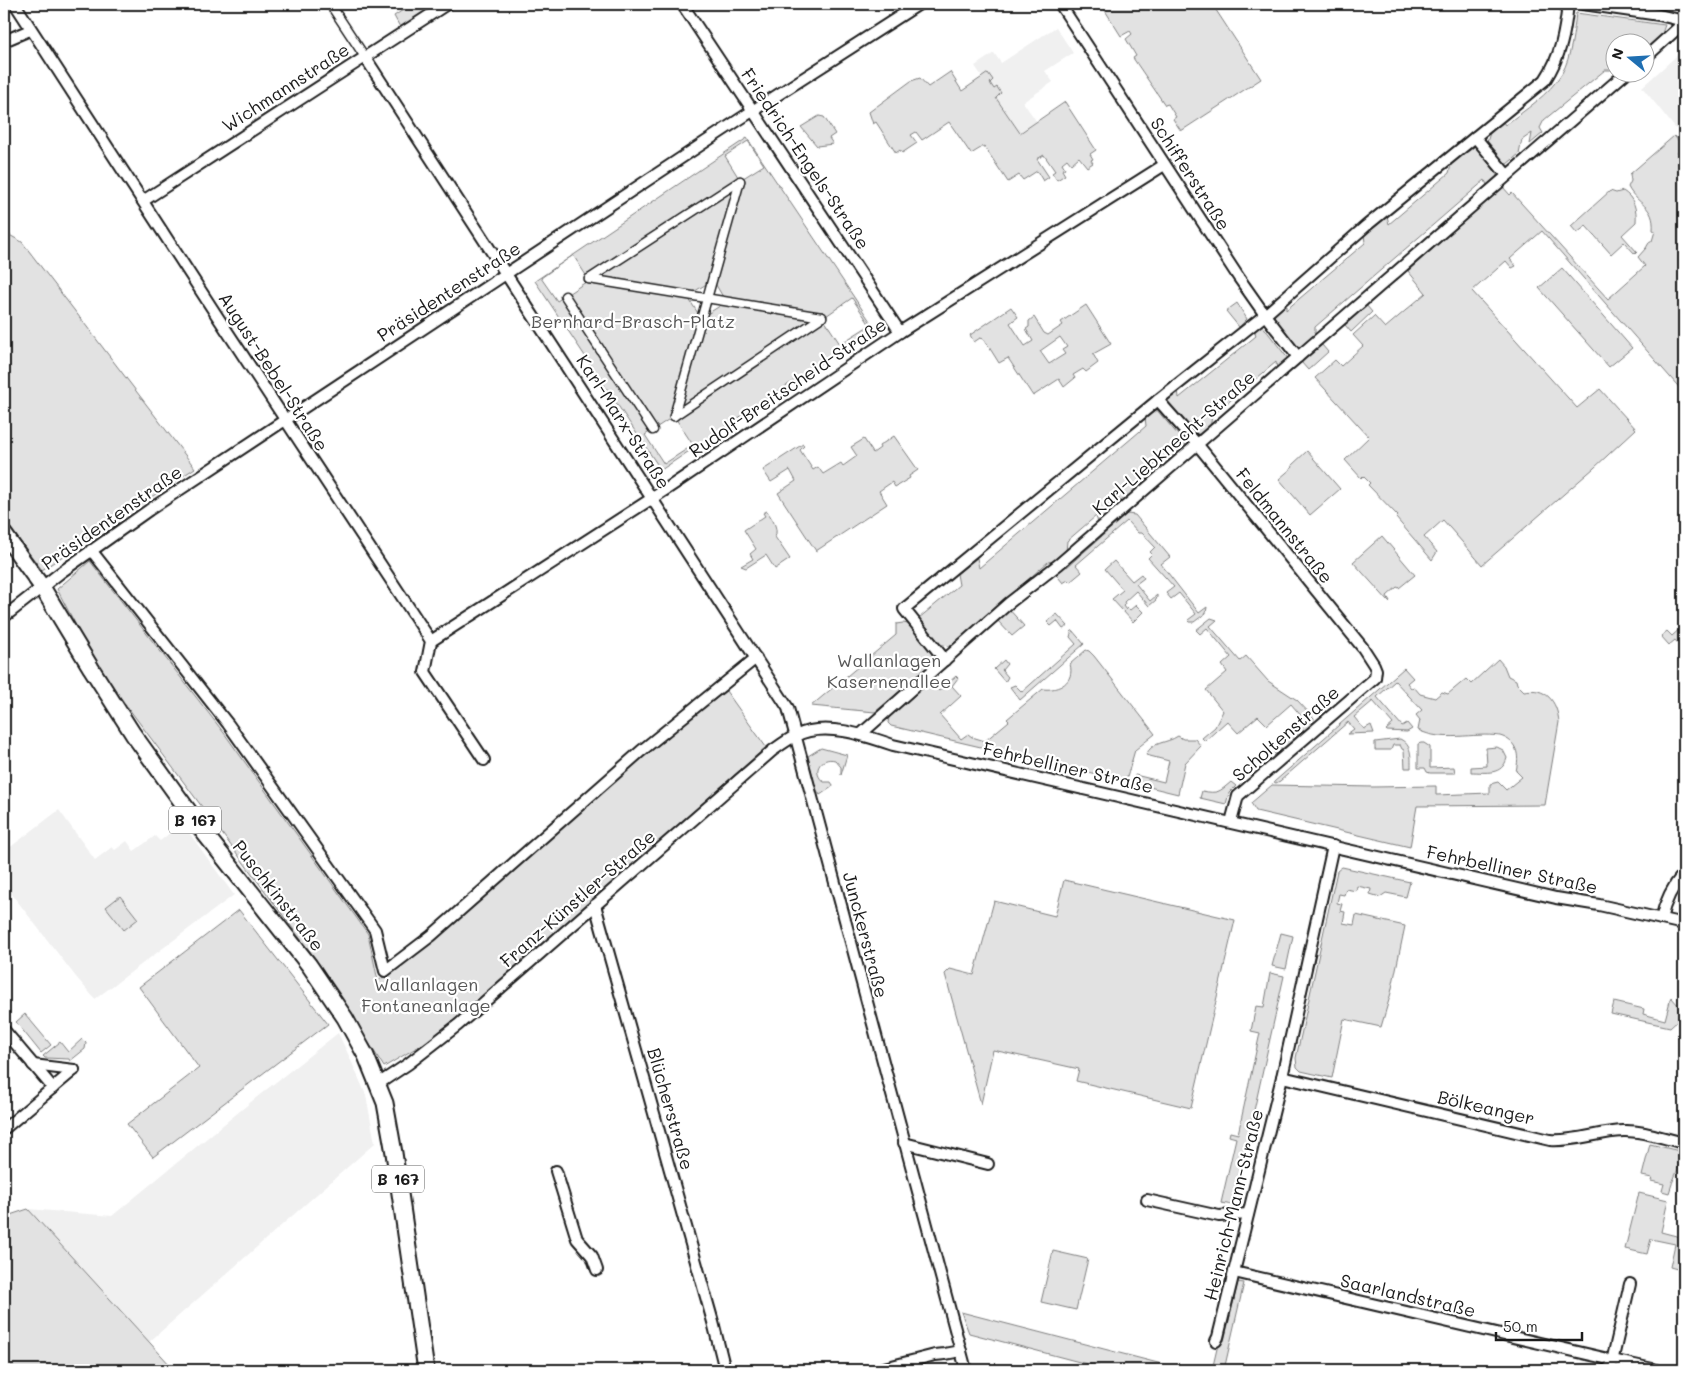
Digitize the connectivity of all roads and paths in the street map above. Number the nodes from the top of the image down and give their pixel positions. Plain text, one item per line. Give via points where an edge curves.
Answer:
1 (15, 4) edge
2 (330, 4) edge
3 (447, 4) edge
4 (682, 4) edge
5 (919, 4) edge
6 (1060, 4) edge
7 (1568, 4) edge
8 (1583, 4) edge
9 (1683, 21) edge
10 (30, 30) junction
11 (4, 41) edge
12 (1656, 48) edge
13 (365, 56) junction
14 (1615, 82) edge
15 (753, 110) junction
16 (1475, 137) junction
17 (1164, 165) junction
18 (1508, 175) junction
19 (143, 201) junction
20 (506, 274) junction
21 (565, 296) dead end
22 (707, 298) junction
23 (1265, 315) junction
24 (900, 332) junction
25 (1298, 358) junction
26 (1158, 400) junction
27 (285, 420) junction
28 (653, 430) dead end
29 (1197, 444) junction
30 (653, 498) junction
31 (4, 534) edge
32 (91, 550) junction
33 (42, 587) junction
34 (4, 617) edge
35 (431, 641) junction
36 (756, 658) junction
37 (945, 660) junction
38 (1374, 678) joint
39 (860, 734) junction
40 (796, 735) junction
41 (484, 760) dead end
42 (1231, 822) junction
43 (1333, 846) junction
44 (1684, 874) edge
45 (595, 905) junction
46 (1661, 919) junction
47 (1684, 924) edge
48 (4, 1030) edge
49 (34, 1065) junction
50 (1282, 1077) junction
51 (378, 1084) junction
52 (52, 1088) junction
53 (4, 1129) edge
54 (904, 1143) junction
55 (1684, 1143) edge
56 (988, 1164) dead end
57 (556, 1171) dead end
58 (1147, 1200) dead end
59 (1248, 1214) junction
60 (597, 1270) dead end
61 (1234, 1272) junction
62 (1630, 1284) dead end
63 (1216, 1341) dead end
64 (961, 1351) junction
65 (1609, 1364) edge
66 (426, 1370) edge
67 (725, 1370) edge
68 (876, 1370) edge
69 (966, 1370) edge
70 (1657, 1370) edge

1 - 10 street, August-Bebel-Straße
2 - 13 street
3 - 13 street, Wichmannstraße
4 - 15 street, Friedrich-Engels-Straße
5 - 15 street, Präsidentenstraße
6 - 17 street, Schifferstraße
7 - 16 street via 1562,43 1545,80
8 - 9 street via 1657,14
9 - 12 street
10 - 11 street
10 - 19 street, August-Bebel-Straße
13 - 19 street, Wichmannstraße
13 - 20 street, Karl-Marx-Straße
14 - 18 street, Karl-Liebknecht-Straße
15 - 20 street, Präsidentenstraße
15 - 24 street, Friedrich-Engels-Straße
16 - 18 street
16 - 23 street via 1366,226
17 - 23 street, Schifferstraße
17 - 24 street, Rudolf-Breitscheid-Straße
18 - 25 street, Karl-Liebknecht-Straße
19 - 27 street, August-Bebel-Straße
20 - 27 street, Präsidentenstraße
20 - 30 street, Karl-Marx-Straße
21 - 28 street
22 - 22 street via 674,416 822,317
22 - 22 street via 738,190 740,181 589,279
23 - 25 street, Schifferstraße
23 - 26 street
24 - 30 street, Rudolf-Breitscheid-Straße
25 - 29 street, Karl-Liebknecht-Straße
26 - 29 street, Feldmannstraße
26 - 37 street via 904,609
27 - 32 street, Präsidentenstraße
27 - 35 street, August-Bebel-Straße
29 - 37 street, Karl-Liebknecht-Straße
29 - 38 street, Feldmannstraße via 1363,648 1376,670
30 - 35 street, Rudolf-Breitscheid-Straße
30 - 36 street, Karl-Marx-Straße
31 - 33 main road, B 167
32 - 33 street, Präsidentenstraße
32 - 36 street via 228,724 375,930 385,971 431,936 641,750
33 - 34 street, Präsidentenstraße
33 - 51 main road, Puschkinstraße / B 167 via 163,777 345,1018
35 - 41 street via 425,672
36 - 40 street, Karl-Marx-Straße via 788,708
37 - 39 street, Karl-Liebknecht-Straße
38 - 42 street, Scholtenstraße via 1238,796
39 - 40 street, Fehrbelliner Straße via 821,729
39 - 42 street, Fehrbelliner Straße via 893,745
40 - 45 street, Franz-Künstler-Straße via 772,751
40 - 54 street, Junckerstraße
42 - 43 street, Fehrbelliner Straße
43 - 46 street, Fehrbelliner Straße
43 - 50 street
44 - 46 street via 1668,897
45 - 51 street, Franz-Künstler-Straße via 458,1025
45 - 67 street, Blücherstraße
46 - 47 street, Fehrbelliner Straße
48 - 49 street
49 - 52 street
49 - 52 street via 74,1070
50 - 55 street, Bölkeanger via 1550,1140 1571,1140 1624,1131
50 - 59 street, Heinrich-Mann-Straße
51 - 66 main road, B 167 via 385,1103 394,1153
52 - 53 street
54 - 56 street
54 - 64 street, Junckerstraße
57 - 60 street via 577,1239 592,1256
58 - 59 street via 1219,1216
59 - 61 street, Heinrich-Mann-Straße
61 - 63 street, Heinrich-Mann-Straße
61 - 65 street, Saarlandstraße
62 - 65 street
64 - 68 street
64 - 69 street, Junckerstraße
65 - 70 street, Saarlandstraße

